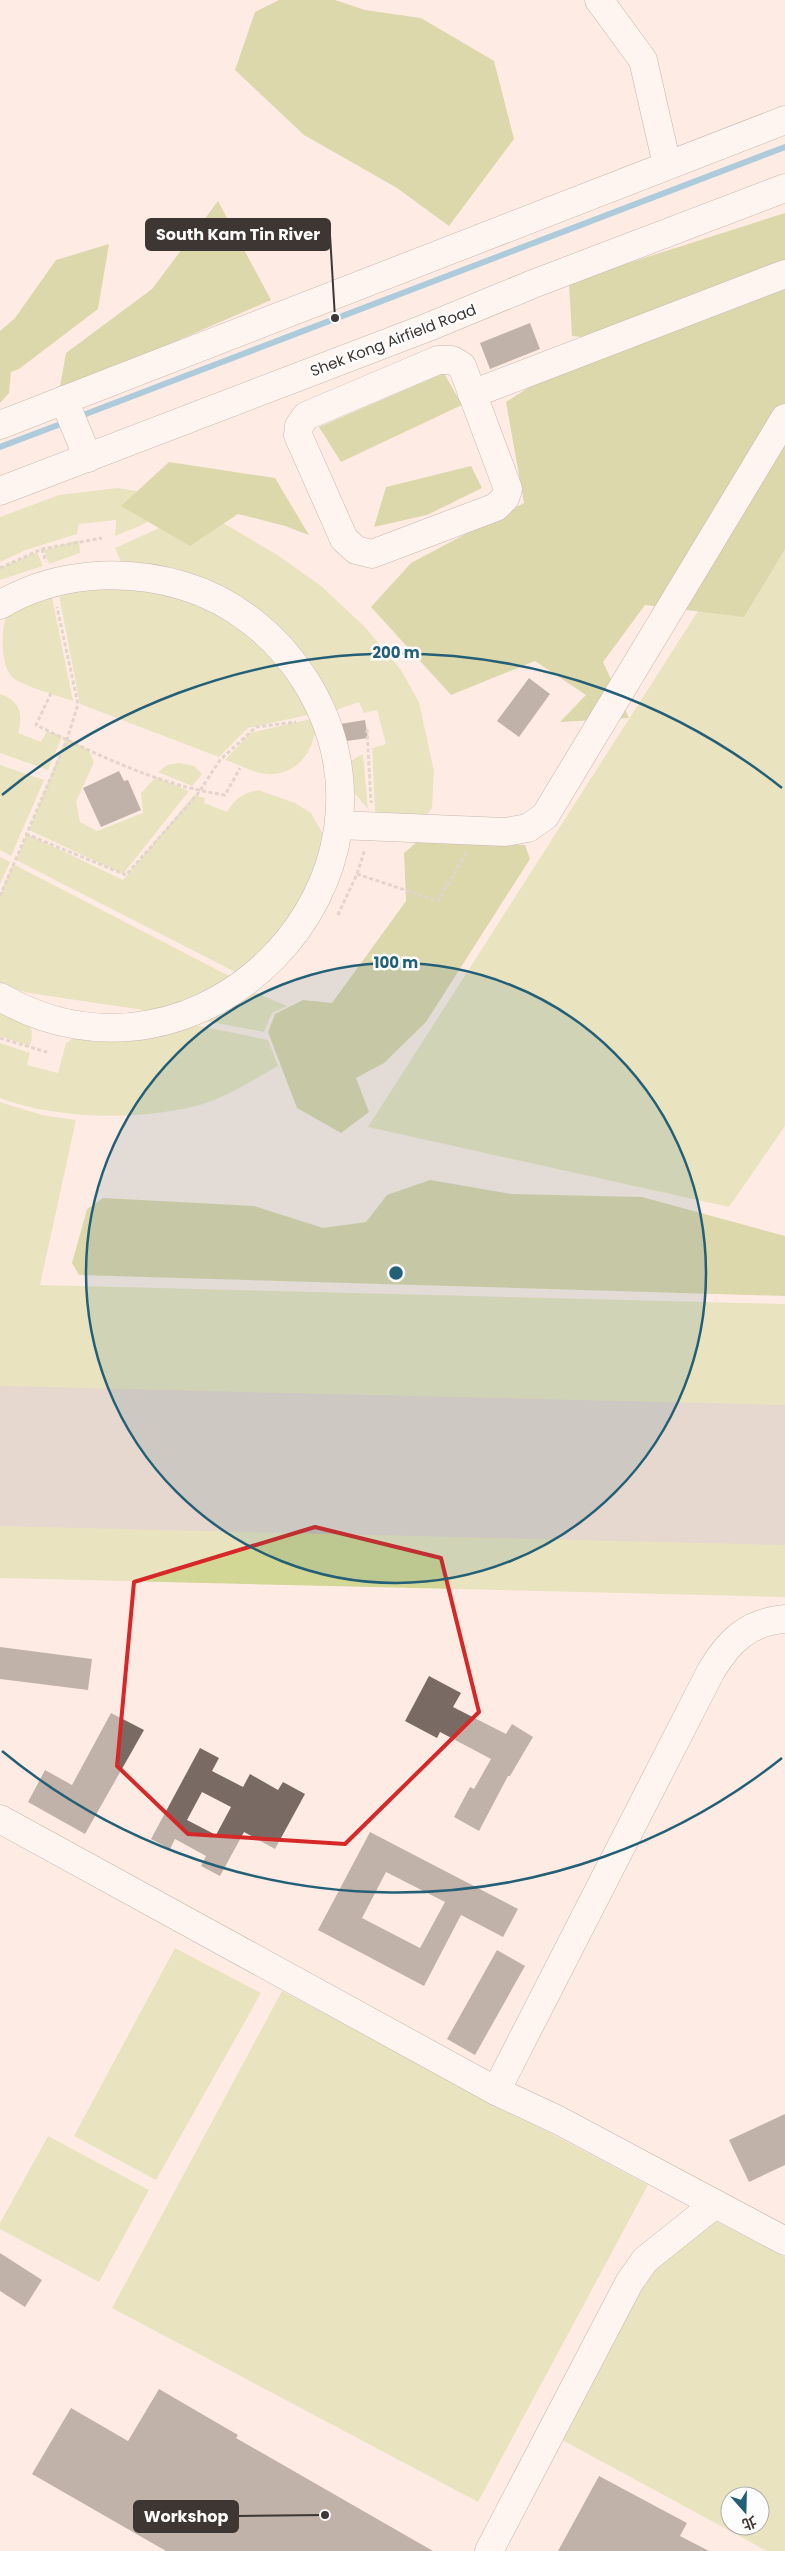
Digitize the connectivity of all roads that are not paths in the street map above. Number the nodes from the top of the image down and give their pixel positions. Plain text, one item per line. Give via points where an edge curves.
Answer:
1 (598, 0) edge
2 (785, 120) edge
3 (667, 165) junction
4 (785, 188) edge
5 (785, 274) edge
6 (472, 394) junction
7 (64, 400) junction
8 (5, 418) edge
9 (785, 418) edge
10 (88, 458) junction
11 (0, 491) edge
12 (0, 605) edge
13 (338, 825) junction
14 (0, 996) edge
15 (785, 1619) edge
16 (0, 1819) edge
17 (496, 2091) junction
18 (715, 2204) junction
19 (780, 2229) edge
20 (489, 2551) edge

1 - 3 street via 643,60
2 - 3 street
3 - 7 street
4 - 10 street, Shek Kong Airfield Road
5 - 6 street
6 - 6 street via 462,366 452,360 438,360 306,416 298,426 298,436 344,539 356,550 372,554 496,507 505,498 508,489
7 - 8 street
7 - 10 street
9 - 13 street via 545,816 528,828 505,832
10 - 11 street, Shek Kong Airfield Road
12 - 13 street via 30,590 84,576 138,576 165,580 216,599 255,624 282,649 308,685 324,718 338,770
13 - 14 street via 326,878 301,926 265,968 220,999 169,1019 115,1026 60,1021 34,1013
15 - 17 street via 758,1625 742,1633 726,1647 711,1671
16 - 17 street
17 - 18 street via 558,2120
18 - 19 street
18 - 20 street via 645,2260 629,2283

